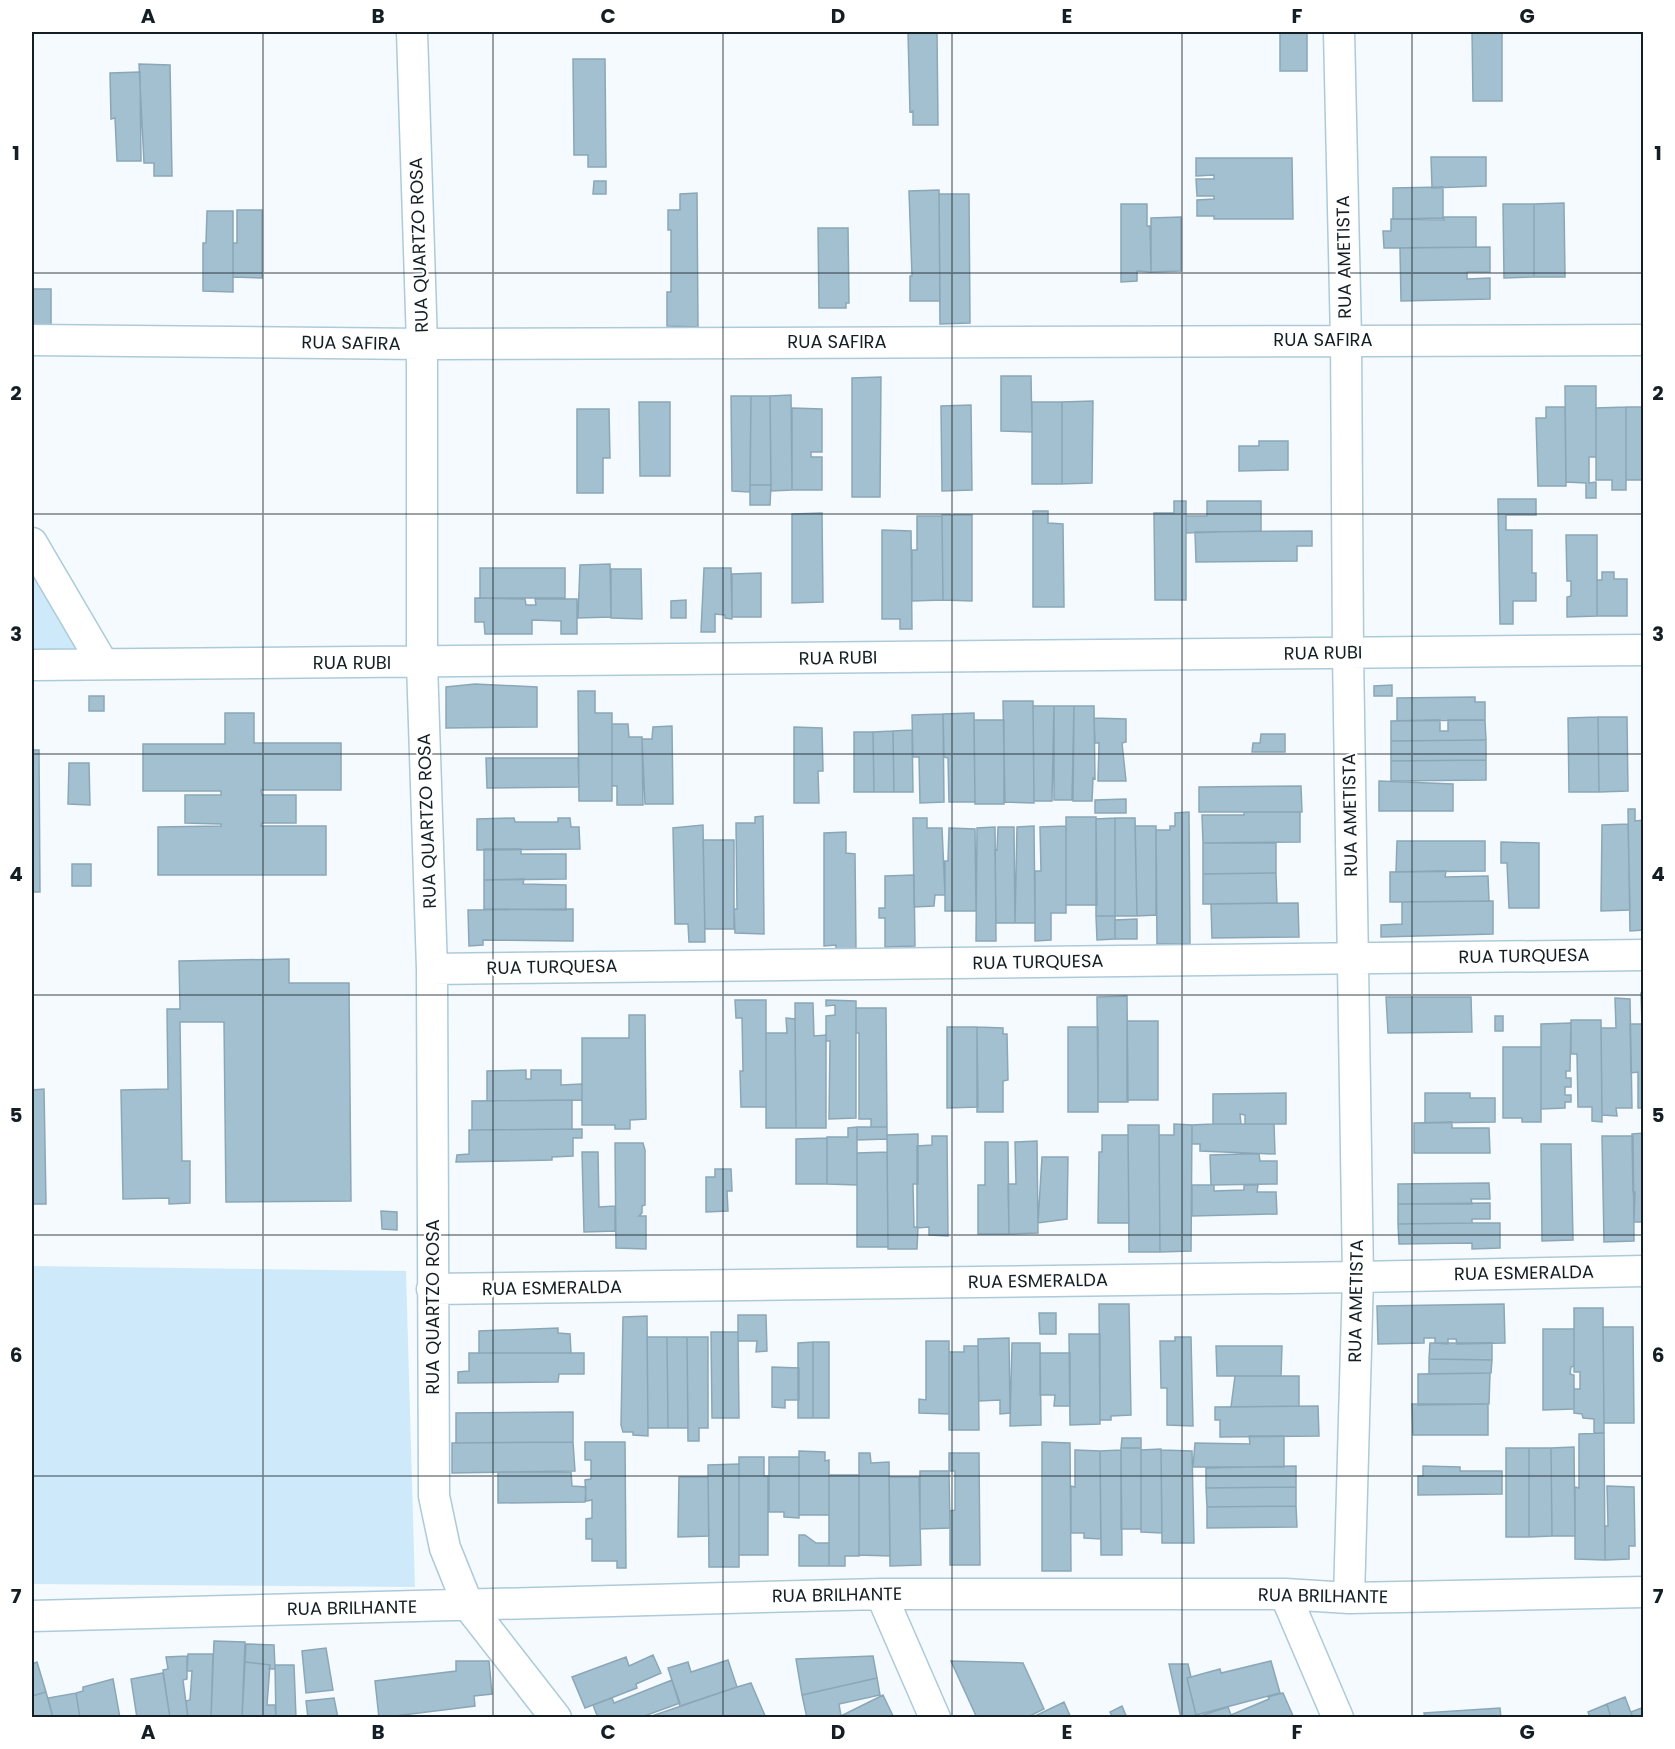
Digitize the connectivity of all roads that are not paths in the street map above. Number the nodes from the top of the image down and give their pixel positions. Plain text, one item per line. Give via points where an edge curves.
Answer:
1 (412, 32) edge
2 (1339, 32) edge
3 (32, 339) edge
4 (1346, 339) junction
5 (1644, 340) edge
6 (422, 344) junction
7 (32, 543) edge
8 (1644, 650) edge
9 (1348, 653) junction
10 (422, 663) junction
11 (103, 664) junction
12 (32, 665) edge
13 (1644, 955) edge
14 (1353, 959) junction
15 (432, 969) junction
16 (1644, 1270) edge
17 (1358, 1277) junction
18 (432, 1289) junction
19 (1644, 1592) edge
20 (881, 1594) junction
21 (1286, 1594) junction
22 (1348, 1598) junction
23 (468, 1605) junction
24 (32, 1616) edge
25 (556, 1718) edge
26 (935, 1718) edge
27 (1338, 1718) edge

1 - 6 street, RUA QUARTZO ROSA
2 - 4 street, RUA AMETISTA
3 - 6 street, RUA SAFIRA
4 - 5 street, RUA SAFIRA
4 - 6 street, RUA SAFIRA
4 - 9 street, RUA AMETISTA
6 - 10 street, RUA QUARTZO ROSA
7 - 11 street
8 - 9 street, RUA RUBI
9 - 10 street, RUA RUBI
9 - 14 street, RUA AMETISTA
10 - 11 street, RUA RUBI
10 - 15 street, RUA QUARTZO ROSA
11 - 12 street, RUA RUBI
13 - 14 street, RUA TURQUESA
14 - 15 street, RUA TURQUESA
14 - 17 street, RUA AMETISTA
15 - 18 street, RUA QUARTZO ROSA
16 - 17 street, RUA ESMERALDA
17 - 18 street, RUA ESMERALDA
17 - 22 street, RUA AMETISTA
18 - 23 street, RUA QUARTZO ROSA via 434,1496 445,1548
19 - 22 street, RUA BRILHANTE
20 - 21 street, RUA BRILHANTE
20 - 23 street, RUA BRILHANTE
20 - 26 street
21 - 22 street, RUA BRILHANTE
21 - 27 street
23 - 24 street, RUA BRILHANTE
23 - 25 street, RUA QUARTZO ROSA

